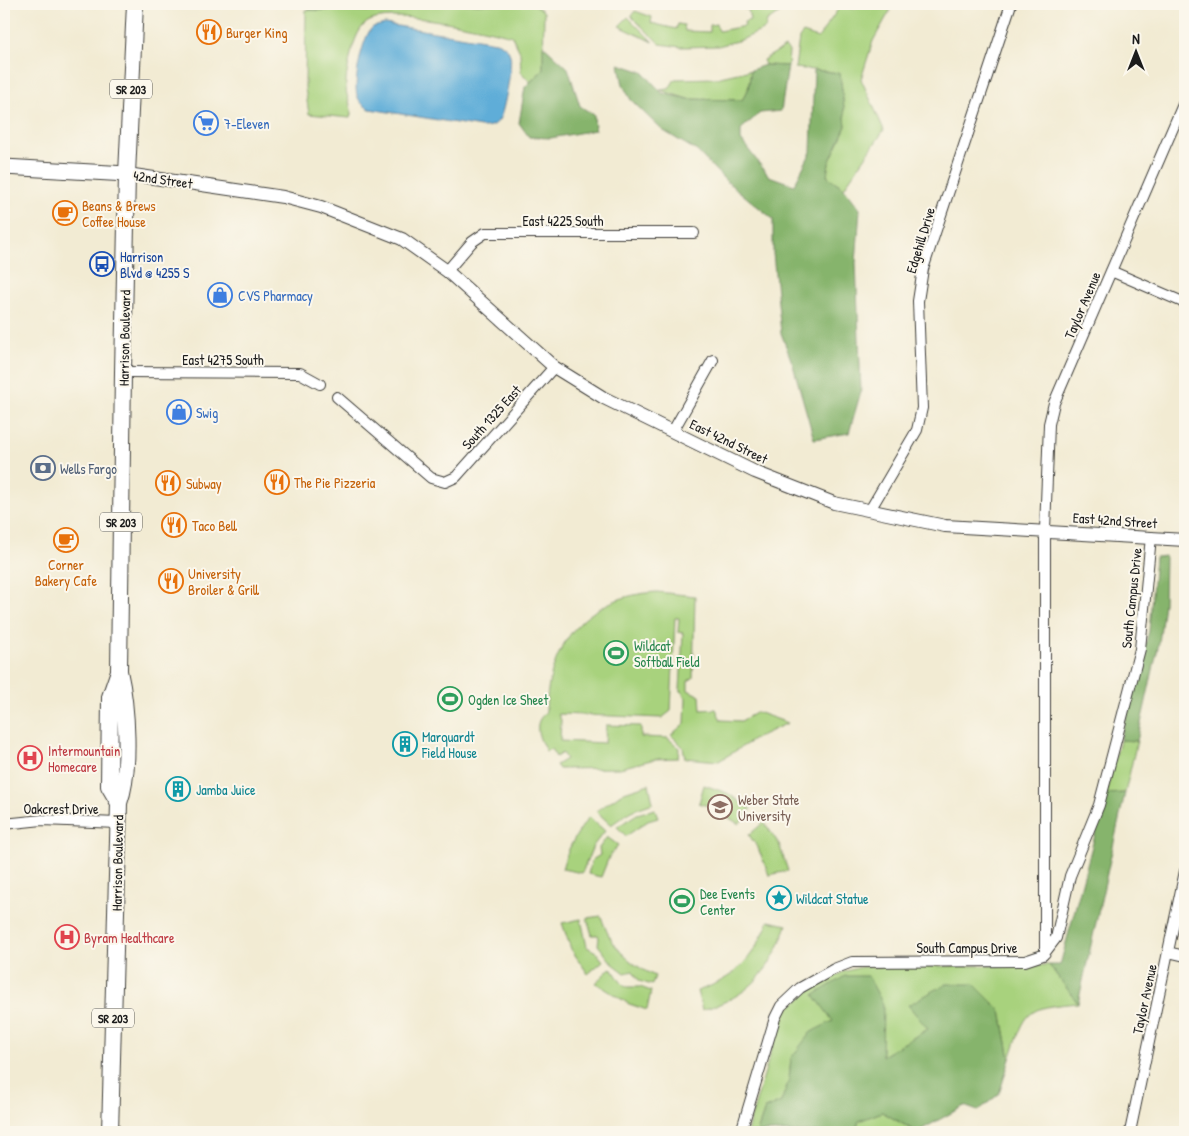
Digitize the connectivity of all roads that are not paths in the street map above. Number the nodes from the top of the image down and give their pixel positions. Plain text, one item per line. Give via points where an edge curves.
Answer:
1 (135, 4) edge
2 (1011, 4) edge
3 (1185, 100) edge
4 (4, 166) edge
5 (127, 174) junction
6 (321, 207) joint
7 (694, 233) dead end
8 (447, 271) junction
9 (1111, 271) junction
10 (1185, 303) edge
11 (713, 360) dead end
12 (554, 367) junction
13 (123, 372) junction
14 (320, 384) dead end
15 (337, 397) dead end
16 (673, 431) junction
17 (870, 510) junction
18 (1045, 530) junction
19 (1151, 538) junction
20 (1185, 540) edge
21 (118, 823) junction
22 (4, 824) edge
23 (1185, 872) edge
24 (1168, 952) junction
25 (1045, 953) junction
26 (1185, 956) edge
27 (110, 1132) edge
28 (741, 1132) edge
29 (1130, 1132) edge

1 - 5 main road, Harrison Boulevard / SR 203
2 - 17 street, Edgehill Drive via 923,269 918,301 922,408 917,430
3 - 9 street, Taylor Avenue
4 - 5 main road, 42nd Street
5 - 6 street, 42nd Street via 259,192
5 - 13 main road, Harrison Boulevard / SR 203
6 - 8 street, East 42nd Street via 402,239
7 - 8 street, East 4225 South via 485,233 472,242
8 - 12 street, East 42nd Street
9 - 10 street
9 - 18 street, Taylor Avenue via 1054,404 1049,424
11 - 16 street
12 - 15 street, South 1325 East via 456,477 445,482 431,478
12 - 16 street, East 42nd Street via 604,398
13 - 14 street, East 4275 South via 300,373
13 - 21 main road, Harrison Boulevard / SR 203 via 119,672 110,697 109,786 119,803
16 - 17 street, East 42nd Street via 755,472 834,503
17 - 18 street, East 42nd Street via 945,526
18 - 19 street, East 42nd Street
18 - 25 street, Taylor Avenue
19 - 20 street, East 42nd Street
19 - 25 street, South Campus Drive via 1136,664 1099,805 1070,876 1059,929
21 - 22 street, Oakcrest Drive via 42,820
21 - 27 main road, Harrison Boulevard / SR 203
23 - 24 street, Taylor Avenue
24 - 26 street
24 - 29 street, Taylor Avenue
25 - 28 street, South Campus Drive via 1025,961 857,962 834,969 800,988 787,999 775,1018

